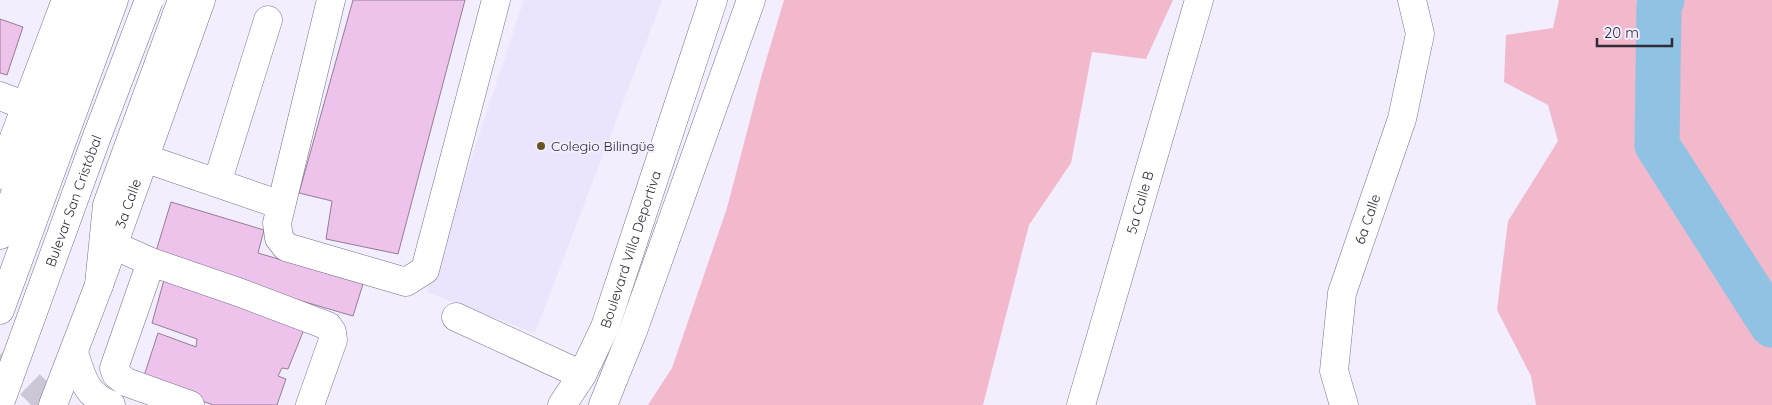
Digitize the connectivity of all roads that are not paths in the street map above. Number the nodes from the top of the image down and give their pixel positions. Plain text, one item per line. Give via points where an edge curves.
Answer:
1 (66, 0) edge
2 (90, 0) edge
3 (114, 0) edge
4 (149, 0) edge
5 (182, 0) edge
6 (201, 0) edge
7 (332, 0) edge
8 (496, 0) edge
9 (713, 0) edge
10 (751, 0) edge
11 (1199, 0) edge
12 (1412, 0) edge
13 (268, 20) dead end
14 (0, 96) edge
15 (26, 106) junction
16 (144, 158) junction
17 (1, 172) edge
18 (218, 184) junction
19 (281, 205) junction
20 (637, 228) junction
21 (0, 235) edge
22 (666, 240) junction
23 (113, 245) junction
24 (151, 262) junction
25 (99, 285) junction
26 (0, 310) edge
27 (456, 318) dead end
28 (74, 353) junction
29 (582, 376) junction
30 (0, 403) edge
31 (53, 405) edge
32 (111, 405) edge
33 (190, 405) edge
34 (310, 405) edge
35 (562, 405) edge
36 (603, 405) edge
37 (1080, 405) edge
38 (1344, 405) edge

1 - 15 main road
2 - 21 main road via 73,34
3 - 26 main road
4 - 30 main road, Bulevar San Cristóbal, bridge
5 - 25 main road via 107,205
6 - 16 main road, 3a Calle
7 - 19 main road
8 - 19 main road via 425,270 406,282 286,247 278,238
9 - 20 main road, Boulevard Villa Deportiva
10 - 22 main road
11 - 37 main road, 5a Calle B
12 - 38 main road, 6a Calle via 1420,34 1402,119 1342,293 1334,371
13 - 18 main road
14 - 15 main road
15 - 17 main road
16 - 18 main road
16 - 23 main road, 3a Calle
18 - 19 main road
20 - 22 main road
20 - 29 main road, Boulevard Villa Deportiva via 604,327
22 - 36 main road
23 - 24 main road
23 - 25 main road, 3a Calle
24 - 33 main road via 114,368 126,382
24 - 34 main road via 328,326 333,340
25 - 28 main road, 3a Calle
27 - 29 main road
28 - 31 main road, 3a Calle
28 - 32 main road via 92,395
29 - 35 main road, Boulevard Villa Deportiva

